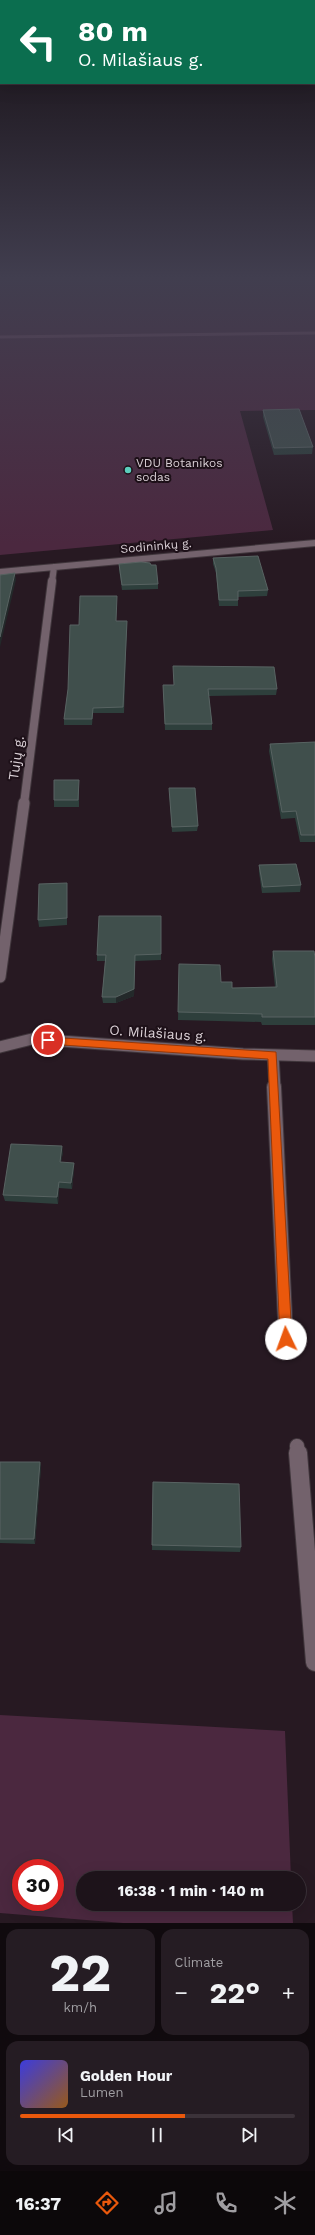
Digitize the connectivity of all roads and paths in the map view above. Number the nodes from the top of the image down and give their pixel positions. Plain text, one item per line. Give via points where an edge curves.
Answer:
1 (315, 543) edge
2 (54, 567) junction
3 (0, 572) edge
4 (0, 977) edge
5 (0, 1047) edge
6 (273, 1055) junction
7 (315, 1056) edge
8 (286, 1339) dead end
9 (297, 1446) dead end
10 (315, 1662) edge

1 - 2 street, Sodininkų g.
2 - 3 street, Sodininkų g.
2 - 4 street, Tujų g.
5 - 6 street, O. Milašiaus g. via 32,1039
6 - 7 street, O. Milašiaus g.
6 - 8 street
9 - 10 street

